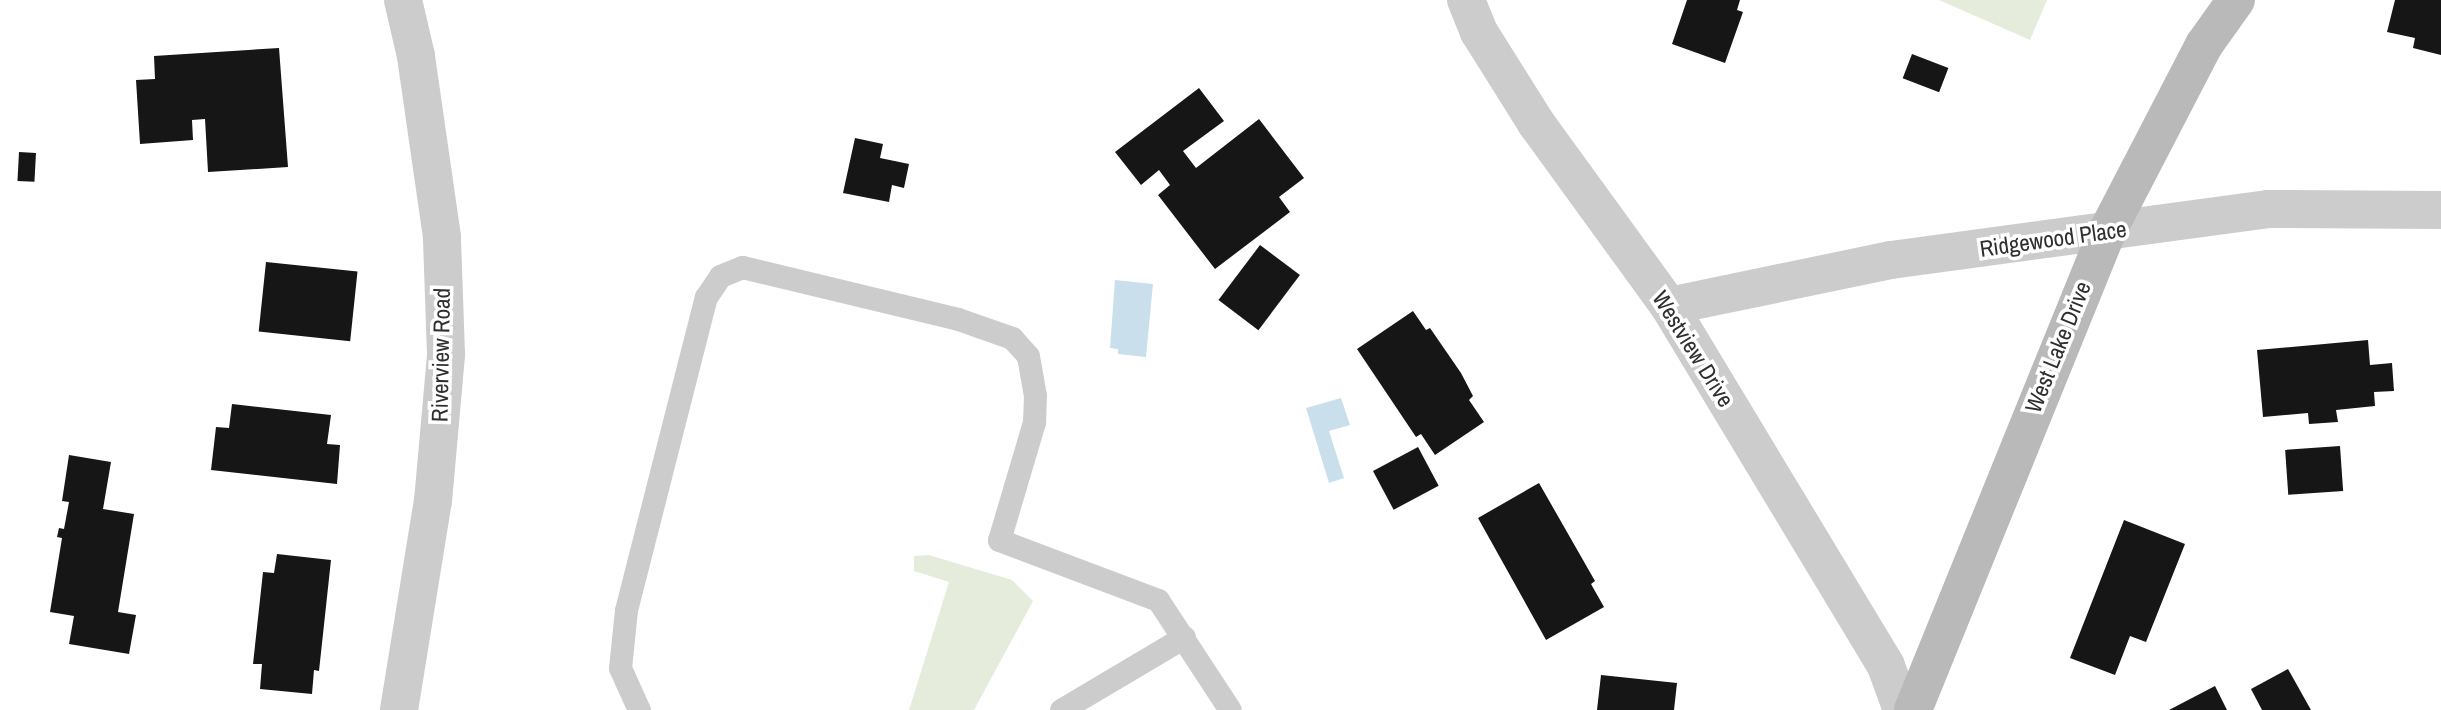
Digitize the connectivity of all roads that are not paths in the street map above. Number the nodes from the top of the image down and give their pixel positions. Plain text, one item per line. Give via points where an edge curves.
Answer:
1 (403, 0) edge
2 (1466, 0) edge
3 (2236, 0) edge
4 (2441, 210) edge
5 (2107, 232) junction
6 (1669, 306) junction
7 (1184, 637) junction
8 (399, 710) edge
9 (639, 710) edge
10 (1061, 710) edge
11 (1230, 710) edge
12 (1902, 710) edge
13 (1913, 710) edge

1 - 8 street, Riverview Road via 416,56 442,237 446,354 433,501
2 - 6 street, Westview Drive via 1479,32 1536,123
3 - 5 main road, West Lake Drive via 2204,45
4 - 5 street, Ridgewood Place via 2268,209
5 - 6 street, Ridgewood Place via 1891,260
5 - 13 main road, West Lake Drive
6 - 12 street, Westview Drive via 1886,666
7 - 9 lane via 1158,600 999,540 1035,409 1034,373 1028,356 1012,338 958,318 742,267 720,276 706,297 626,610 620,668
7 - 10 lane
7 - 11 lane

